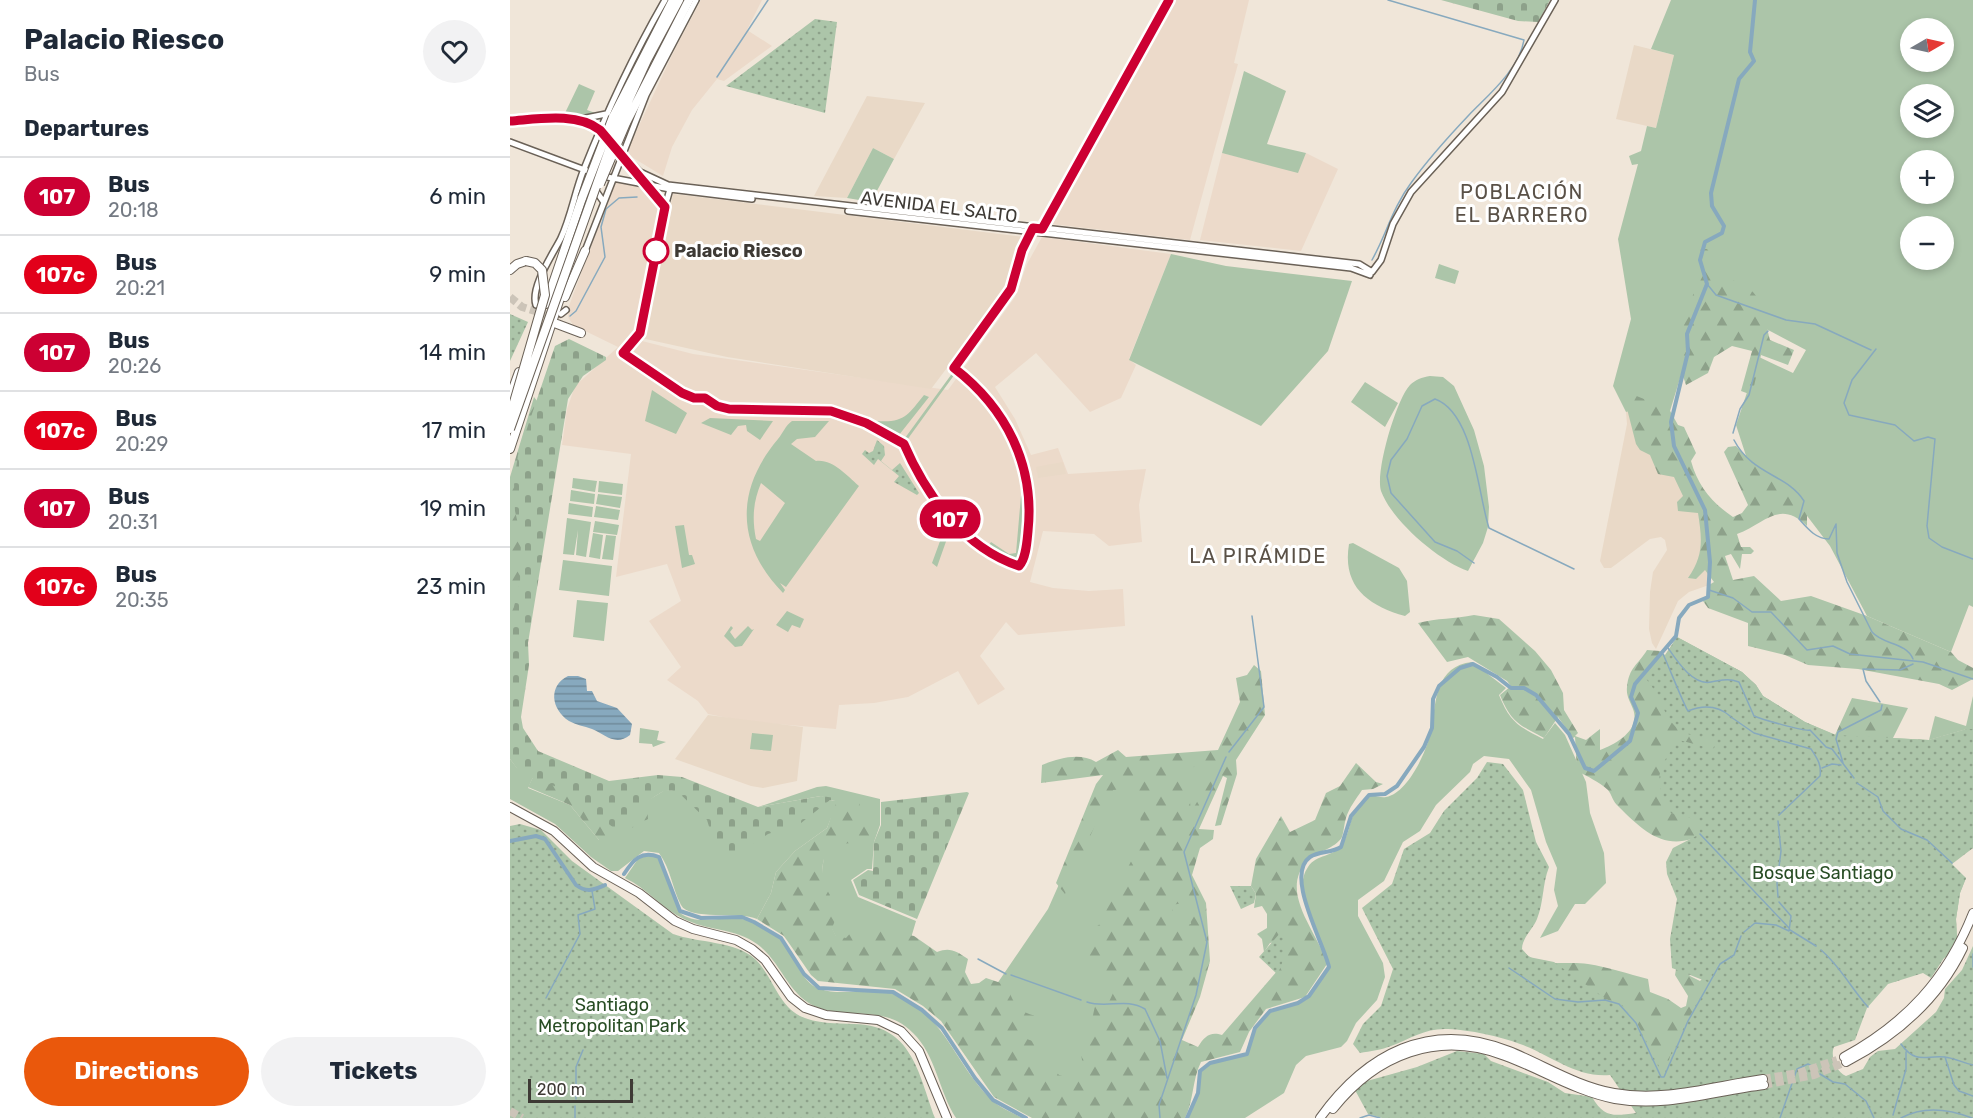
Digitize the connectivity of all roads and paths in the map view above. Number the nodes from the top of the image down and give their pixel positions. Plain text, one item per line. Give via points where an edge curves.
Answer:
1 (665, 0) edge
2 (673, 0) edge
3 (679, 0) edge
4 (689, 0) edge
5 (696, 0) edge
6 (1555, 0) edge
7 (620, 119) junction
8 (576, 120) junction
9 (510, 121) edge
10 (600, 130) junction
11 (597, 139) junction
12 (608, 140) junction
13 (510, 142) edge
14 (621, 154) junction
15 (634, 168) junction
16 (583, 171) junction
17 (611, 178) junction
18 (648, 184) junction
19 (670, 189) junction
20 (577, 190) junction
21 (603, 201) junction
22 (665, 207) dead end
23 (571, 210) junction
24 (560, 241) junction
25 (585, 251) joint
26 (510, 270) edge
27 (1371, 273) junction
28 (555, 275) junction
29 (545, 295) junction
30 (536, 305) dead end
31 (573, 328) dead end
32 (549, 331) junction
33 (581, 333) dead end
34 (527, 351) dead end
35 (510, 397) edge
36 (510, 410) edge
37 (510, 416) edge
38 (510, 429) edge
39 (510, 449) edge
40 (510, 807) edge
41 (1973, 913) edge
42 (1973, 926) edge
43 (1763, 1082) tunnel mouth
44 (1602, 1093) junction
45 (947, 1118) edge
46 (1320, 1118) edge
47 (1326, 1118) edge

1 - 7 main road
2 - 7 highway
3 - 7 highway
4 - 7 highway
5 - 7 main road via 656,74
6 - 27 main road via 1502,92 1411,192 1393,224 1381,260
7 - 8 main road
7 - 10 main road
7 - 14 main road
7 - 28 highway, bridge via 582,198
7 - 32 highway, bridge
7 - 38 highway, bridge
8 - 9 main road
8 - 10 main road
10 - 11 main road
10 - 12 main road, AVENIDA EL SALTO
11 - 12 main road
11 - 16 main road
12 - 14 main road, AVENIDA EL SALTO
13 - 16 main road, AVENIDA EL SALTO
14 - 15 main road, AVENIDA EL SALTO
14 - 17 main road
15 - 18 main road
15 - 27 main road, AVENIDA EL SALTO via 657,181 677,186 1359,264
16 - 17 main road, AVENIDA EL SALTO
16 - 20 main road
17 - 18 main road, AVENIDA EL SALTO
17 - 21 main road
18 - 19 main road, AVENIDA EL SALTO
19 - 22 main road
19 - 27 main road, AVENIDA EL SALTO
20 - 21 main road via 592,189
20 - 23 main road
21 - 25 main road
23 - 24 main road
23 - 28 highway
24 - 29 highway
24 - 30 main road via 546,265
25 - 32 highway
26 - 29 highway, bridge via 516,264 535,262 542,268
28 - 36 highway
29 - 37 highway, bridge
31 - 33 highway via 560,316
32 - 39 highway
34 - 35 highway
40 - 45 highway via 557,833 593,867 636,890 678,923 752,948 791,997 805,1008 826,1015 878,1020 901,1030 919,1051
41 - 42 highway via 1950,962 1925,996 1891,1028 1845,1059 1888,1036 1927,1002 1951,970
43 - 44 highway via 1665,1101 1639,1102
44 - 46 highway via 1497,1046 1436,1041 1398,1049 1372,1063 1348,1083
44 - 47 highway via 1575,1088 1496,1053 1442,1046 1382,1063 1353,1086

